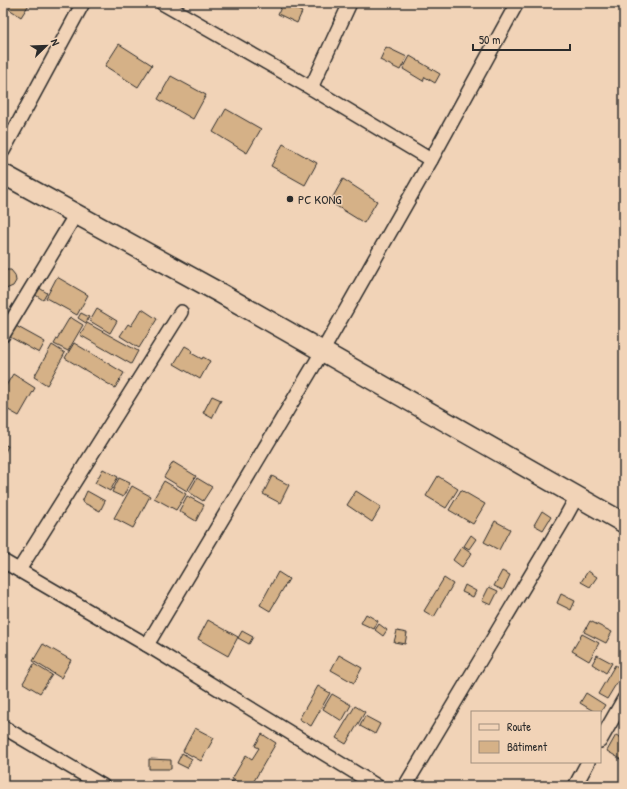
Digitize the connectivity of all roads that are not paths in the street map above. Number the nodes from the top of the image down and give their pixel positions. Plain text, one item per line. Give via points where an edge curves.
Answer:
1 (83, 3) edge
2 (162, 3) edge
3 (350, 3) edge
4 (517, 3) edge
5 (312, 88) junction
6 (3, 151) edge
7 (431, 160) junction
8 (3, 174) edge
9 (76, 214) junction
10 (181, 312) dead end
11 (3, 336) edge
12 (322, 352) junction
13 (577, 496) junction
14 (624, 523) edge
15 (3, 561) edge
16 (19, 570) junction
17 (147, 645) junction
18 (624, 699) edge
19 (3, 727) edge
20 (601, 739) edge
21 (587, 763) edge
22 (103, 786) edge
23 (377, 786) edge
24 (405, 786) edge
25 (575, 786) edge

1 - 6 street
2 - 5 street
3 - 5 street
4 - 7 street
5 - 7 street
7 - 12 street
8 - 9 main road
9 - 11 street
9 - 12 main road
10 - 16 street
12 - 13 main road
12 - 17 street
13 - 14 main road
13 - 24 street
15 - 16 street
16 - 17 street
17 - 23 street
18 - 20 street
19 - 22 street
21 - 25 street

